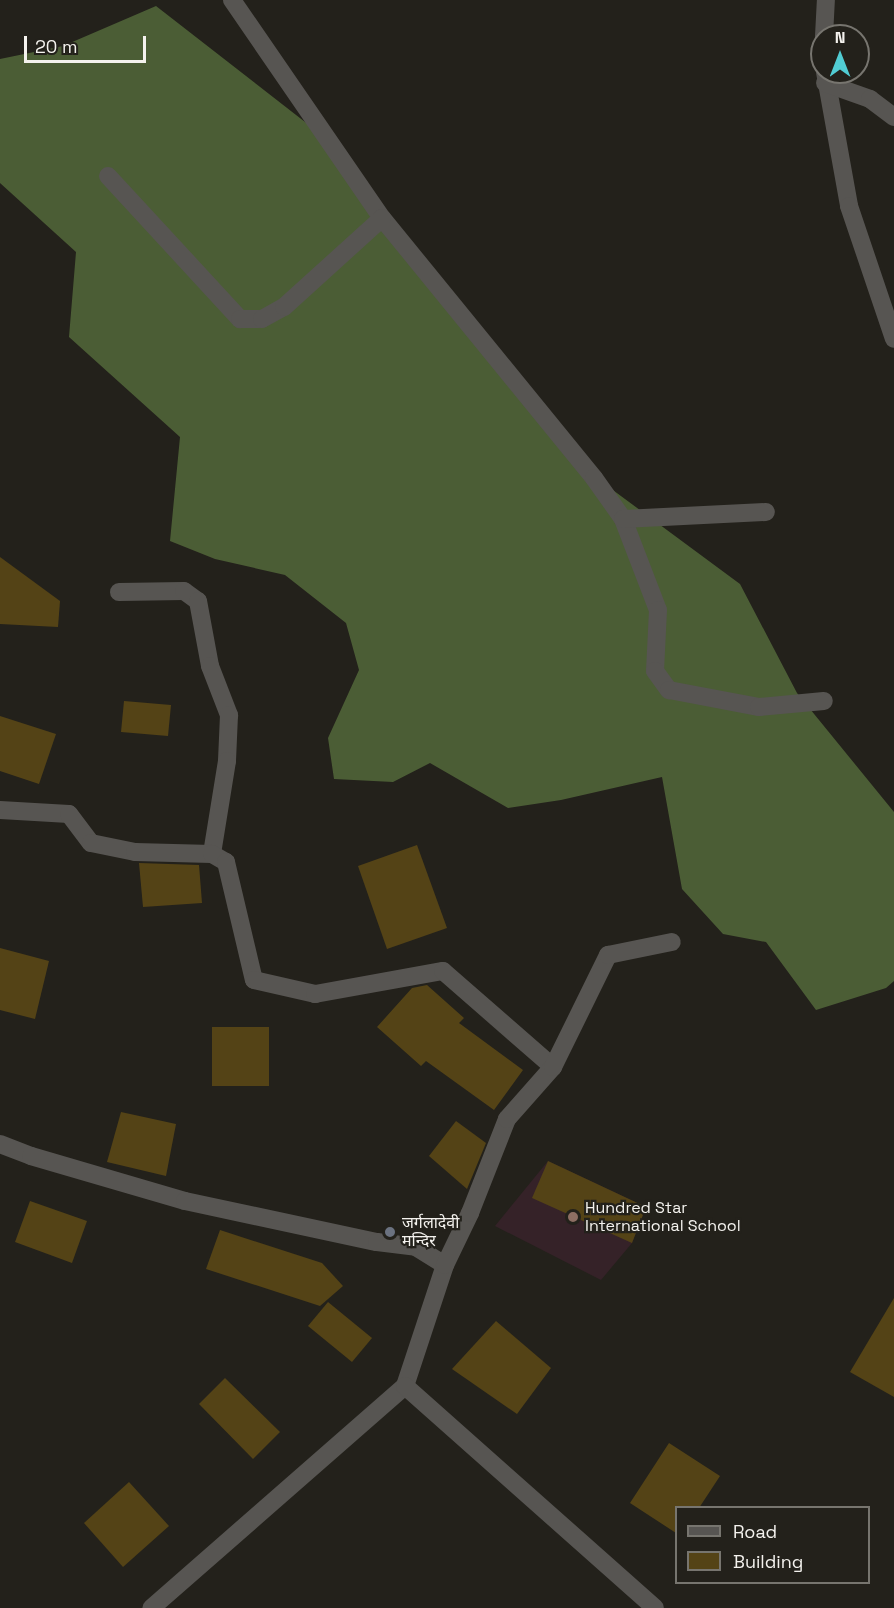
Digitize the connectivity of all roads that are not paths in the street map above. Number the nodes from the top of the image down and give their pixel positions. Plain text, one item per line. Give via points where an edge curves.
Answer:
1 (232, 0) edge
2 (826, 0) edge
3 (825, 24) edge
4 (826, 84) edge
5 (839, 84) edge
6 (894, 117) edge
7 (108, 176) dead end
8 (382, 218) junction
9 (894, 339) edge
10 (766, 512) dead end
11 (622, 519) junction
12 (119, 592) dead end
13 (824, 701) dead end
14 (0, 810) edge
15 (212, 854) junction
16 (672, 942) dead end
17 (553, 1067) junction
18 (0, 1144) edge
19 (445, 1265) junction
20 (405, 1386) junction
21 (151, 1608) edge
22 (655, 1608) edge

1 - 8 street
2 - 3 street
4 - 9 street via 849,206
5 - 6 street via 870,99
7 - 8 street via 240,319 262,319 284,307
8 - 11 street via 594,478
10 - 11 street
11 - 13 street via 658,610 655,671 669,690 759,707
12 - 15 street via 184,591 198,602 210,666 229,715 227,761
14 - 15 street via 69,814 91,843 135,852
15 - 17 street via 226,862 254,980 315,994 443,971
16 - 17 street via 608,955
17 - 19 street via 507,1119
18 - 19 street via 185,1201 416,1247
19 - 20 street
20 - 21 street
20 - 22 street

